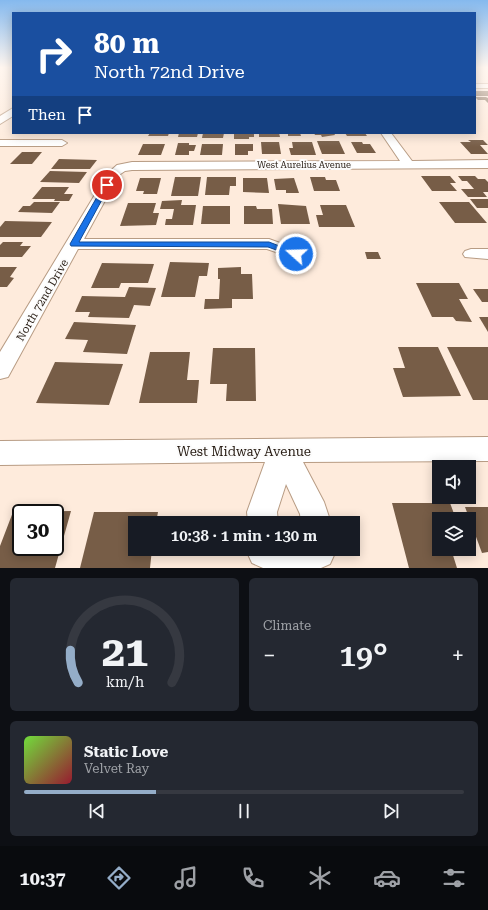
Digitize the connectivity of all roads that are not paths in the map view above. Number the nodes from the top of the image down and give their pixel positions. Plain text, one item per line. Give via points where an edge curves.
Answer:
1 (12, 112) edge
2 (0, 121) edge
3 (387, 134) edge
4 (0, 143) edge
5 (62, 143) dead end
6 (408, 164) junction
7 (488, 164) edge
8 (121, 168) joint
9 (74, 244) junction
10 (296, 254) dead end
11 (471, 254) dead end
12 (488, 254) edge
13 (0, 371) edge
14 (488, 449) edge
15 (283, 450) junction
16 (0, 453) edge
17 (262, 516) edge
18 (315, 516) edge

1 - 2 street
3 - 6 street
4 - 5 street
6 - 7 street, West Aurelius Avenue
6 - 8 street, West Aurelius Avenue
8 - 9 street, North 72nd Drive via 114,173
9 - 10 street via 269,244
9 - 13 street, North 72nd Drive
11 - 12 street
14 - 15 street, West Midway Avenue
15 - 16 street, West Midway Avenue
15 - 17 street
15 - 18 street

